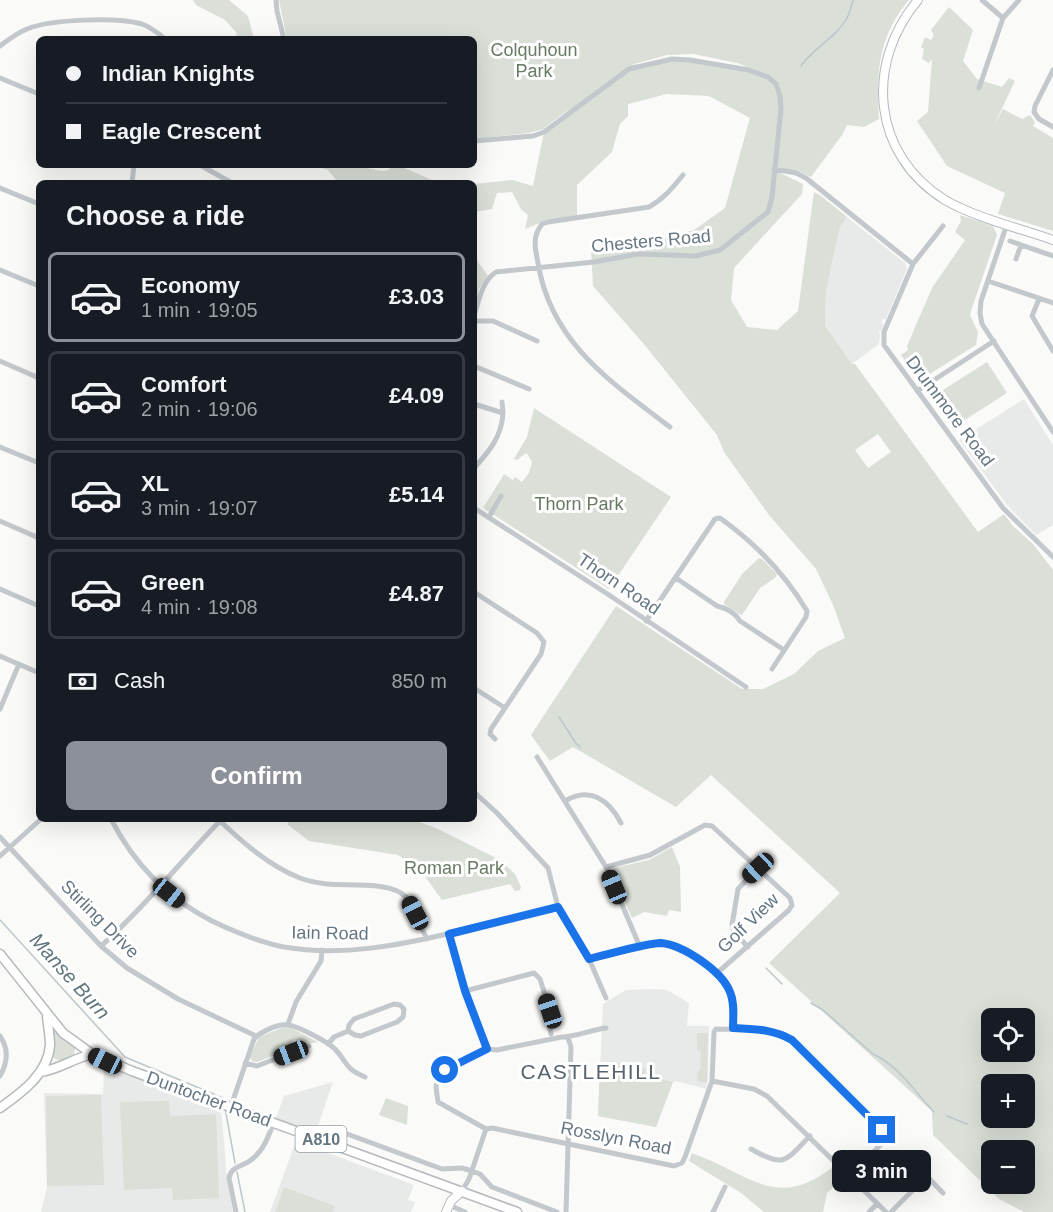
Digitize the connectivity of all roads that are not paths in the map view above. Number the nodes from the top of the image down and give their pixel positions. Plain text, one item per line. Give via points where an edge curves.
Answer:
1 (276, 0) edge
2 (918, 0) edge
3 (982, 0) edge
4 (1019, 0) edge
5 (1003, 18) junction
6 (161, 36) edge
7 (283, 36) edge
8 (0, 46) edge
9 (1053, 70) edge
10 (0, 78) edge
11 (979, 88) dead end
12 (36, 93) edge
13 (1053, 127) edge
14 (477, 141) edge
15 (207, 168) edge
16 (774, 169) junction
17 (683, 175) dead end
18 (227, 180) edge
19 (0, 188) edge
20 (36, 203) edge
21 (1007, 224) junction
22 (943, 226) dead end
23 (1053, 240) edge
24 (1010, 241) dead end
25 (1021, 245) junction
26 (1053, 256) edge
27 (1016, 259) dead end
28 (913, 264) junction
29 (538, 266) junction
30 (0, 270) edge
31 (988, 281) junction
32 (36, 285) edge
33 (1039, 299) junction
34 (1053, 303) edge
35 (477, 307) edge
36 (477, 321) edge
37 (537, 341) dead end
38 (994, 341) junction
39 (1053, 351) edge
40 (0, 361) edge
41 (477, 367) edge
42 (36, 377) edge
43 (529, 389) dead end
44 (917, 390) junction
45 (502, 402) dead end
46 (477, 405) edge
47 (503, 413) junction
48 (670, 427) dead end
49 (1053, 432) edge
50 (0, 447) edge
51 (36, 462) edge
52 (477, 465) edge
53 (501, 496) dead end
54 (477, 510) edge
55 (489, 517) junction
56 (0, 521) edge
57 (36, 537) edge
58 (1052, 555) edge
59 (676, 578) junction
60 (0, 589) edge
61 (477, 594) edge
62 (36, 605) edge
63 (646, 621) junction
64 (784, 650) junction
65 (0, 656) edge
66 (19, 664) junction
67 (734, 668) dead end
68 (772, 669) dead end
69 (36, 672) edge
70 (729, 676) junction
71 (746, 687) dead end
72 (477, 690) edge
73 (504, 708) junction
74 (0, 709) edge
75 (495, 739) dead end
76 (537, 757) dead end
77 (477, 795) edge
78 (565, 801) junction
79 (38, 822) edge
80 (113, 822) edge
81 (217, 822) edge
82 (221, 822) edge
83 (621, 823) dead end
84 (0, 837) edge
85 (10, 848) junction
86 (0, 856) edge
87 (606, 867) junction
88 (758, 868) junction
89 (160, 886) junction
90 (558, 907) junction
91 (449, 934) junction
92 (427, 939) junction
93 (101, 946) junction
94 (640, 947) junction
95 (748, 947) junction
96 (322, 950) junction
97 (0, 954) edge
98 (589, 959) junction
99 (717, 973) junction
100 (465, 991) junction
101 (606, 998) dead end
102 (47, 1016) junction
103 (288, 1024) junction
104 (606, 1028) dead end
105 (733, 1028) junction
106 (348, 1031) junction
107 (551, 1034) dead end
108 (0, 1036) edge
109 (256, 1036) junction
110 (568, 1038) junction
111 (326, 1043) junction
112 (309, 1046) dead end
113 (487, 1049) junction
114 (92, 1054) junction
115 (245, 1063) junction
116 (40, 1072) junction
117 (0, 1076) edge
118 (365, 1077) dead end
119 (712, 1081) junction
120 (227, 1104) junction
121 (0, 1108) edge
122 (274, 1122) junction
123 (331, 1128) dead end
124 (486, 1129) junction
125 (810, 1136) junction
126 (568, 1144) junction
127 (751, 1149) dead end
128 (472, 1171) junction
129 (922, 1171) dead end
130 (927, 1176) junction
131 (850, 1177) junction
132 (725, 1187) dead end
133 (462, 1191) junction
134 (943, 1193) dead end
135 (878, 1204) junction
136 (447, 1208) edge
137 (236, 1212) edge
138 (465, 1212) edge
139 (517, 1212) edge
140 (557, 1212) edge
141 (566, 1212) edge
142 (713, 1212) edge
143 (869, 1212) edge
144 (885, 1212) edge
145 (891, 1212) edge

1 - 7 street
2 - 21 street via 900,25 885,61 883,100 891,134 910,169 933,192 962,208
3 - 5 street
4 - 5 street
5 - 11 street
6 - 8 street via 136,23 77,21 27,28
9 - 13 street via 1034,112
10 - 12 street
14 - 16 street, Chesters Road via 544,132 629,69 672,59 690,60 755,71 776,84 781,109
15 - 18 street
16 - 28 street via 806,178
16 - 29 street, Chesters Road via 768,212 720,250 696,256 638,255
17 - 29 street via 649,207 542,224 535,236
19 - 20 street
21 - 23 street
21 - 31 street
22 - 28 street, Drummore Road
24 - 25 street
25 - 26 street
25 - 27 street
28 - 44 street, Drummore Road via 883,339 886,350
29 - 35 street, Chesters Road via 492,274
29 - 48 street via 556,319 575,346 606,377
30 - 32 street
31 - 33 street
31 - 38 street via 980,313 982,324
33 - 34 street
33 - 39 street via 1032,316
36 - 37 street via 493,321 517,337
38 - 44 street
38 - 49 street
40 - 42 street
41 - 43 street
44 - 58 street, Drummore Road via 1003,508
45 - 47 street
46 - 47 street
47 - 52 street via 497,438
50 - 51 street
53 - 55 street
54 - 55 street, Thorn Road
55 - 63 street, Thorn Road
56 - 57 street
59 - 63 street
59 - 64 street
59 - 64 street via 715,519 720,518 782,574 807,610
60 - 62 street
61 - 73 street via 537,633 544,642 541,654
63 - 70 street, Thorn Road
64 - 68 street
65 - 66 street
66 - 69 street
66 - 74 street
67 - 70 street
70 - 71 street, Thorn Road
72 - 73 street
73 - 75 street via 490,732
76 - 78 street
77 - 90 street via 548,868
78 - 83 street via 583,795 598,798 612,807
78 - 87 street
79 - 85 street
80 - 89 street, Iain Road via 128,849
81 - 89 street
82 - 92 street via 254,850 301,878 399,890
84 - 85 street, Stirling Drive
85 - 86 street
85 - 93 street, Stirling Drive
87 - 88 street, Golf View via 650,855 705,825 711,826
87 - 94 street
88 - 95 street via 738,889 733,917 734,932
88 - 95 street, Golf View via 790,898 792,905
89 - 93 street
89 - 96 street, Iain Road via 194,911 244,935 287,948
90 - 91 street, Iain Road
90 - 98 street
91 - 92 street, Iain Road
91 - 100 street
92 - 96 street, Iain Road via 376,949
93 - 109 street, Stirling Drive via 158,988
94 - 98 street
94 - 99 street via 659,943 677,946
95 - 99 street, Golf View
96 - 103 street via 321,961 296,1002
97 - 102 main road, Duntocher Road
98 - 101 street
99 - 105 street via 732,997
100 - 107 street via 534,973 540,979 550,1011 547,1016
100 - 113 street
102 - 114 main road, Duntocher Road / A810
102 - 116 main road via 49,1051
103 - 109 street
103 - 111 street
104 - 110 street
105 - 119 street, Rosslyn Road via 716,1029 712,1036
105 - 131 street via 766,1030 792,1040 879,1125 882,1143
106 - 106 street via 350,1022 372,1012 394,1004 404,1009 402,1019 370,1032 358,1036
106 - 111 street
108 - 117 street via 7,1054
109 - 115 street
110 - 113 street
110 - 126 street
111 - 118 street via 349,1069
112 - 115 street via 257,1066
113 - 124 street via 439,1073 436,1087 438,1102
114 - 116 main road
114 - 120 main road, Duntocher Road / A810
115 - 120 street
116 - 121 main road
119 - 125 street via 762,1092
119 - 126 street, Rosslyn Road via 682,1163 667,1165
120 - 122 main road, Duntocher Road / A810
122 - 133 main road, Duntocher Road / A810
122 - 137 street via 263,1149 230,1173
123 - 128 street via 442,1169
124 - 126 street, Rosslyn Road
124 - 128 street
125 - 127 street via 780,1162
125 - 131 street
126 - 141 street
128 - 133 street
128 - 140 street via 498,1190
129 - 130 street
130 - 134 street
130 - 145 street
131 - 135 street
132 - 142 street
133 - 136 street
133 - 139 main road, Duntocher Road / A810
135 - 143 street
135 - 144 street
136 - 138 street

